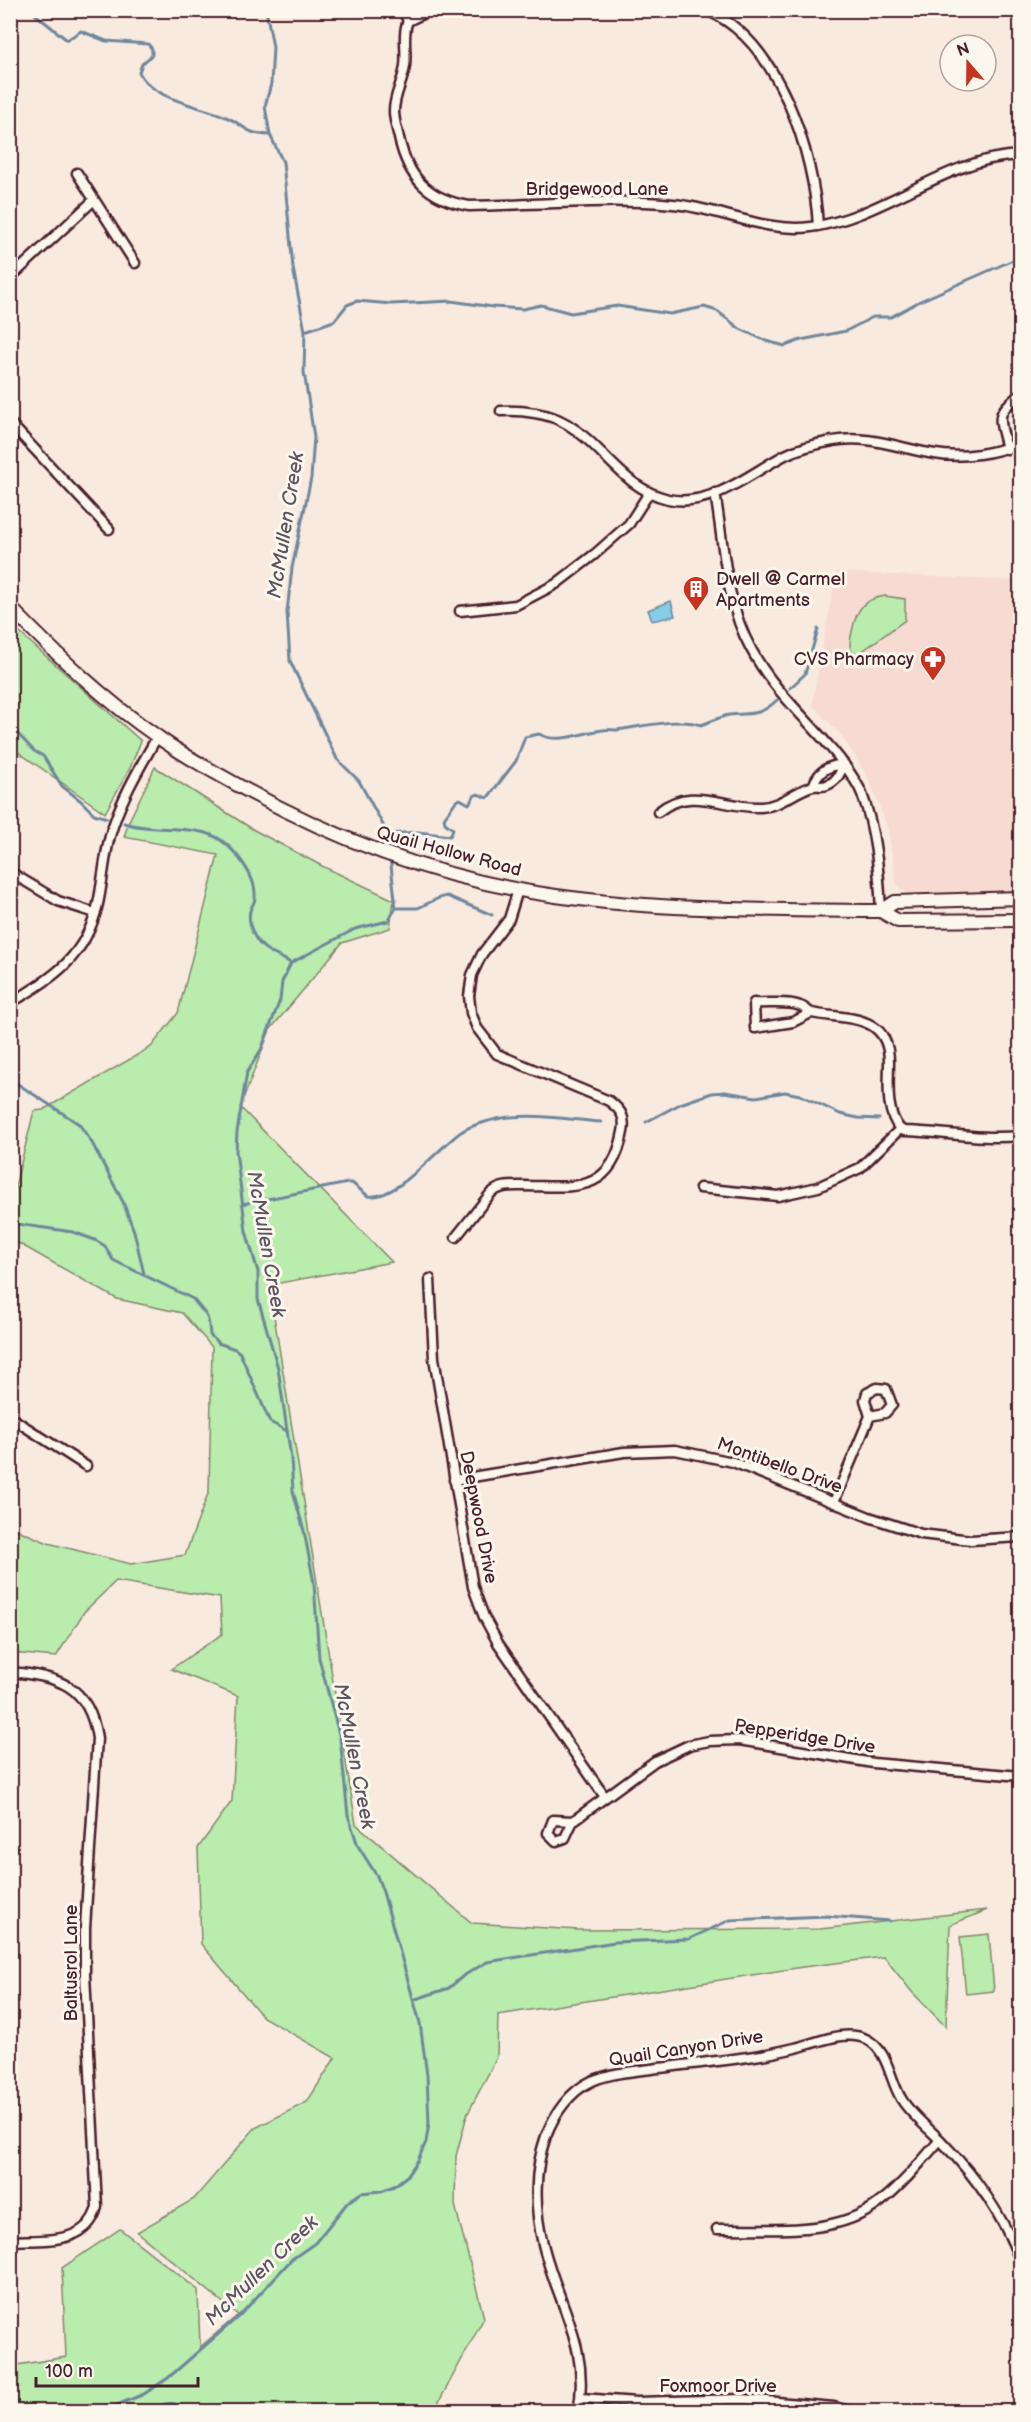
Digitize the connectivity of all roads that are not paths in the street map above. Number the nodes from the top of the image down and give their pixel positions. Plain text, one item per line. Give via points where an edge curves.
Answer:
1 (403, 10) edge
2 (431, 10) edge
3 (706, 10) edge
4 (408, 21) junction
5 (1020, 155) edge
6 (77, 173) dead end
7 (94, 200) junction
8 (818, 226) junction
9 (135, 262) dead end
10 (10, 279) edge
11 (1020, 394) edge
12 (501, 411) dead end
13 (10, 423) edge
14 (1020, 443) edge
15 (1007, 448) junction
16 (715, 493) junction
17 (649, 494) junction
18 (109, 529) dead end
19 (10, 607) edge
20 (460, 611) dead end
21 (157, 737) junction
22 (844, 764) junction
23 (813, 786) junction
24 (658, 812) dead end
25 (10, 872) edge
26 (518, 890) junction
27 (1020, 898) edge
28 (882, 911) junction
29 (95, 913) junction
30 (1020, 920) edge
31 (10, 1003) edge
32 (811, 1013) junction
33 (900, 1129) junction
34 (1020, 1134) edge
35 (700, 1188) dead end
36 (456, 1238) dead end
37 (430, 1279) dead end
38 (870, 1416) dead end
39 (10, 1417) edge
40 (86, 1466) dead end
41 (454, 1480) junction
42 (834, 1502) junction
43 (1020, 1537) edge
44 (10, 1672) edge
45 (1020, 1776) edge
46 (605, 1797) junction
47 (573, 1821) dead end
48 (940, 2140) junction
49 (717, 2229) dead end
50 (10, 2241) edge
51 (1020, 2260) edge
52 (581, 2398) junction
53 (578, 2412) edge
54 (854, 2412) edge

1 - 4 street, Bridgewood Lane
2 - 4 street
3 - 8 street via 745,36 790,107 808,156
4 - 8 street, Bridgewood Lane via 407,57 394,117 410,170 439,198 469,206 663,203 776,227
5 - 8 street, Bridgewood Lane via 971,165 847,218
6 - 7 street
7 - 9 street
7 - 10 street
11 - 15 street via 1002,411 1000,420
12 - 17 street via 556,418
13 - 18 street
14 - 15 street
15 - 16 street via 937,455 854,438 833,441 786,455
16 - 17 street via 687,501
16 - 22 street via 732,596 750,647 773,682
17 - 20 street via 628,524 556,584 516,605
19 - 21 main road, Quail Hollow Road via 65,662
21 - 26 main road, Quail Hollow Road via 262,799 357,844 403,861
21 - 29 street via 113,828
22 - 23 street via 829,766 817,776
22 - 23 street via 838,778 826,785
22 - 28 street via 862,793 874,839
23 - 24 street via 777,805 749,807 689,798
25 - 29 street via 58,901
26 - 28 main road, Quail Hollow Road via 684,907
26 - 36 street via 509,919 482,954 472,975 469,996 477,1028 497,1054 609,1101 620,1110 624,1123 616,1157 593,1182 569,1188 498,1187
27 - 28 main road, Quail Hollow Road via 895,902
28 - 30 main road, Quail Hollow Road via 898,921
29 - 31 street via 85,939 66,965
32 - 32 street via 800,1005 754,1003 755,1028 793,1022
32 - 33 street via 852,1017 880,1034 888,1052 889,1101
33 - 34 street via 1002,1138
33 - 35 street via 860,1168 818,1187 777,1196
37 - 41 street, Deepwood Drive via 434,1358
38 - 42 street
39 - 40 street
41 - 42 street, Montibello Drive via 624,1452 675,1450 732,1461
41 - 46 street, Deepwood Drive via 469,1567 484,1617
42 - 43 street, Montibello Drive via 921,1534 971,1540
44 - 50 street, Baltusrol Lane via 60,1681 77,1693 86,1703 97,1738 85,1975 97,2207 81,2232
45 - 46 street, Pepperidge Drive via 873,1763 719,1740 670,1752
46 - 47 street, Pepperidge Drive
48 - 49 street via 892,2192 857,2217 824,2226
48 - 51 street, Quail Canyon Drive via 987,2193 1010,2232
48 - 52 street, Quail Canyon Drive via 905,2106 878,2048 860,2037 843,2036 749,2056 615,2074 585,2086 564,2104 546,2136 537,2192 543,2245 579,2352
52 - 53 street, Quail Canyon Drive
52 - 54 street, Foxmoor Drive via 637,2402 742,2399

